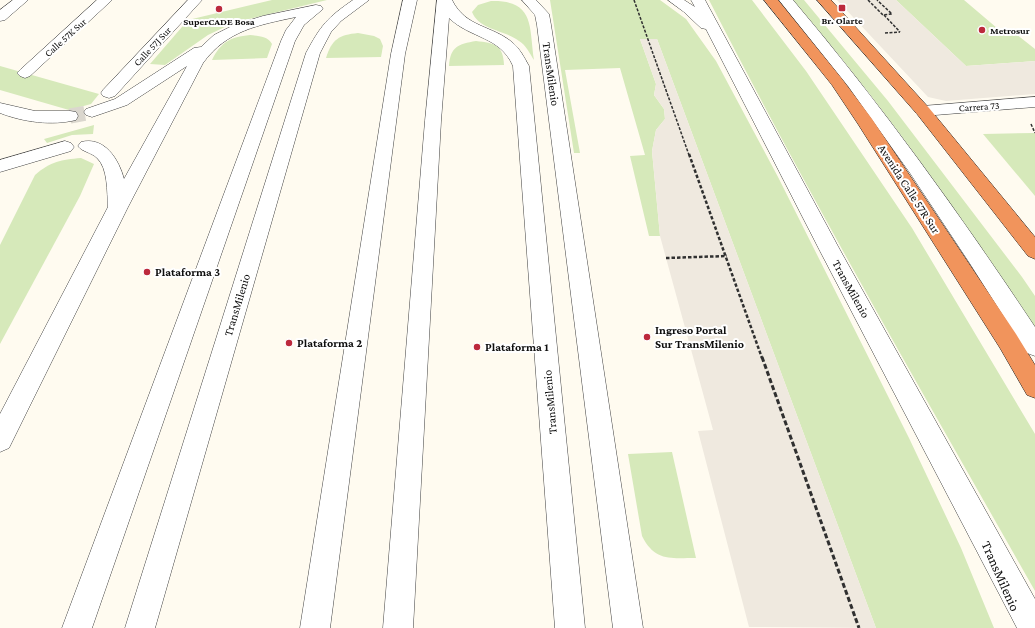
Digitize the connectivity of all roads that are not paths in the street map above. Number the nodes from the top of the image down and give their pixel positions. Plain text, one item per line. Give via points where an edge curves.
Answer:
1 (21, 0) edge
2 (105, 0) edge
3 (195, 0) edge
4 (353, 0) edge
5 (362, 0) edge
6 (410, 0) edge
7 (445, 0) edge
8 (529, 0) edge
9 (675, 0) edge
10 (698, 0) edge
11 (771, 0) edge
12 (786, 0) edge
13 (824, 0) edge
14 (316, 9) junction
15 (0, 17) edge
16 (219, 38) junction
17 (726, 54) junction
18 (24, 73) dead end
19 (109, 93) dead end
20 (1035, 102) edge
21 (0, 108) edge
22 (923, 111) junction
23 (92, 112) tunnel mouth
24 (70, 116) tunnel mouth
25 (87, 146) dead end
26 (65, 148) dead end
27 (0, 166) edge
28 (118, 207) junction
29 (1035, 251) edge
30 (1035, 346) edge
31 (1035, 387) edge
32 (0, 440) edge
33 (978, 524) junction
34 (78, 628) edge
35 (140, 628) edge
36 (315, 628) edge
37 (398, 628) edge
38 (570, 628) edge
39 (628, 628) edge
40 (1023, 628) edge
41 (1034, 628) edge

1 - 15 street
2 - 18 street, Calle 57K Sur
3 - 19 street, Calle 57J Sur
4 - 14 street
5 - 35 street, TransMilenio via 336,18 313,53
6 - 36 street via 397,62
7 - 37 street, TransMilenio via 433,128
7 - 38 street, TransMilenio via 449,9 460,20 507,44 520,59
8 - 39 street, TransMilenio via 539,10 544,25
9 - 17 street, TransMilenio via 704,22
10 - 17 street, TransMilenio
11 - 31 highway, Avenida Calle 57R Sur via 837,82 866,123
12 - 30 street via 818,37 890,131 959,229
13 - 22 highway
14 - 16 street via 244,27
14 - 34 street via 294,27 288,41
16 - 23 street via 127,99
16 - 28 street via 202,54 192,69
17 - 33 street, TransMilenio
20 - 22 street, Carrera 73
21 - 24 street via 31,117
22 - 29 highway
25 - 28 street via 104,154 112,167
26 - 27 street
28 - 32 street
33 - 40 street, TransMilenio
33 - 41 street, TransMilenio

